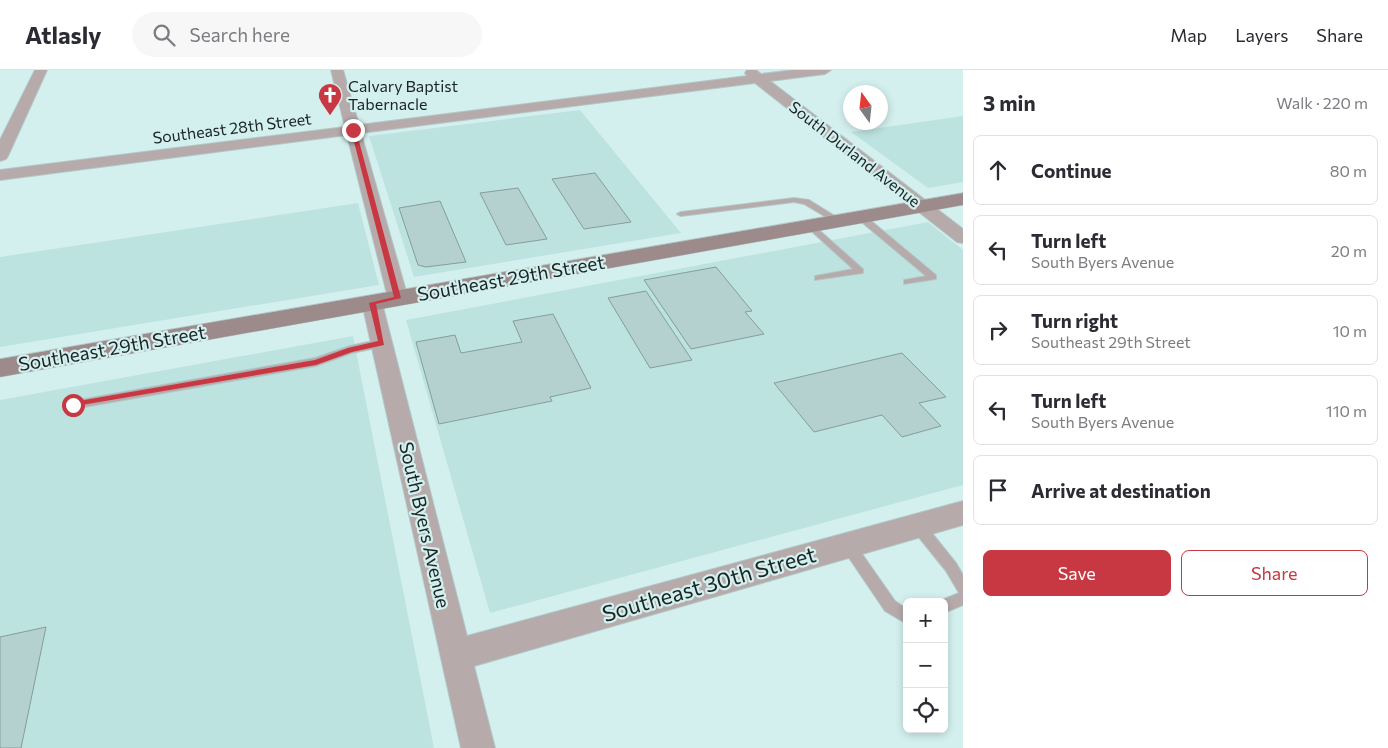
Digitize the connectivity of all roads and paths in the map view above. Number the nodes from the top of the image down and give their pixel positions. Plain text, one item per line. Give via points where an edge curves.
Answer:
1 (41, 70) edge
2 (337, 70) edge
3 (825, 70) edge
4 (753, 74) edge
5 (353, 130) junction
6 (0, 156) edge
7 (0, 175) edge
8 (963, 199) edge
9 (922, 206) junction
10 (681, 214) dead end
11 (861, 217) junction
12 (839, 221) junction
13 (811, 226) junction
14 (963, 238) edge
15 (818, 278) dead end
16 (907, 282) dead end
17 (385, 300) junction
18 (382, 343) junction
19 (0, 368) edge
20 (73, 405) dead end
21 (963, 513) edge
22 (918, 526) junction
23 (848, 545) junction
24 (963, 588) edge
25 (963, 598) edge
26 (948, 604) edge
27 (903, 614) edge
28 (456, 655) junction
29 (478, 748) edge

1 - 6 street
2 - 5 street, South Byers Avenue
3 - 4 street, Southeast 28th Street
4 - 5 street, Southeast 28th Street
4 - 9 street, South Durland Avenue
5 - 7 street, Southeast 28th Street
5 - 17 street, South Byers Avenue
8 - 9 main road, Southeast 29th Street
9 - 11 main road, Southeast 29th Street
9 - 14 street, South Durland Avenue
10 - 12 lane via 794,200 806,202
11 - 12 main road, Southeast 29th Street
11 - 16 lane via 933,277
12 - 13 main road, Southeast 29th Street
13 - 15 lane via 860,271
13 - 17 main road, Southeast 29th Street
17 - 18 street, South Byers Avenue
17 - 19 main road, Southeast 29th Street
18 - 20 lane via 316,362
18 - 28 street, South Byers Avenue
21 - 22 street, Southeast 30th Street
22 - 23 street, Southeast 30th Street
22 - 24 lane via 951,567
23 - 27 lane via 890,606
23 - 28 street, Southeast 30th Street
25 - 26 lane
28 - 29 street, South Byers Avenue

